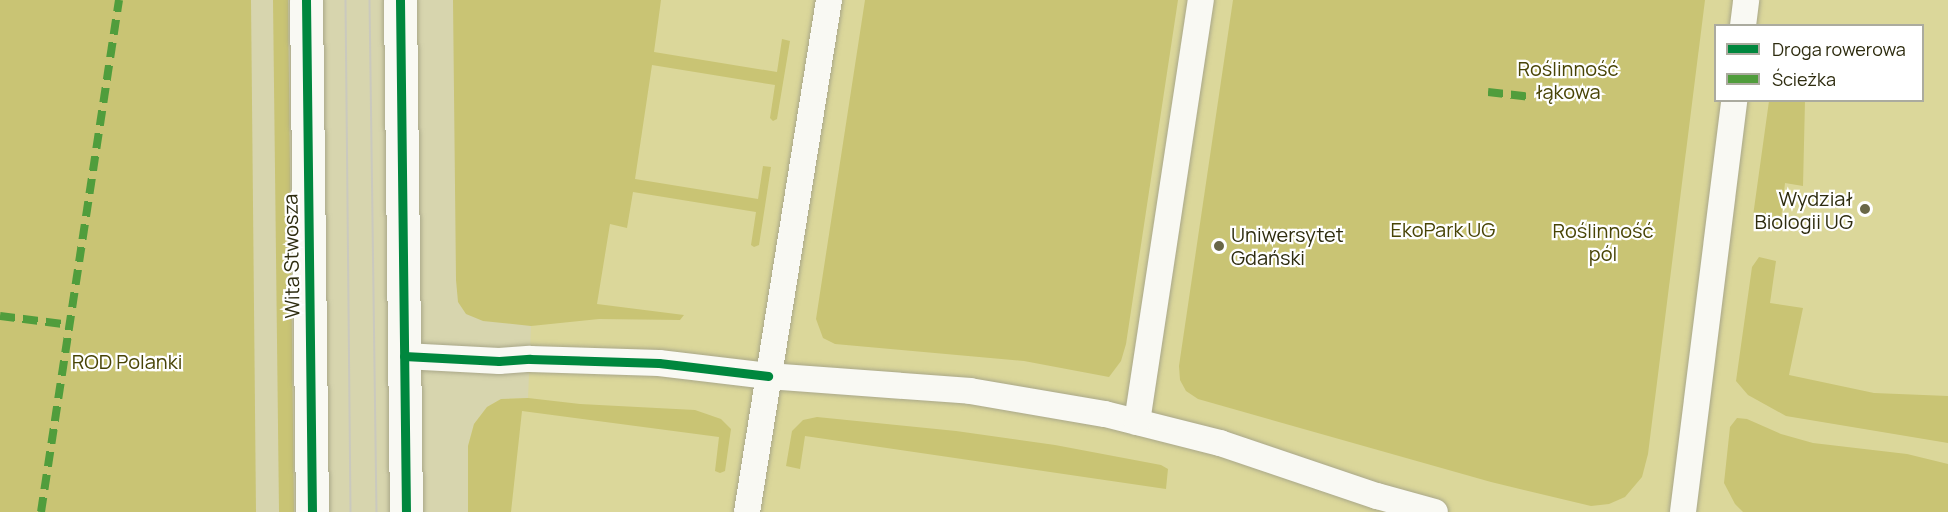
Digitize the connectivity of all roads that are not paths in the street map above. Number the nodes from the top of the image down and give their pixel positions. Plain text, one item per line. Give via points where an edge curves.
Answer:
1 (306, 0) edge
2 (400, 0) edge
3 (830, 0) edge
4 (1201, 0) edge
5 (1746, 0) edge
6 (1743, 24) edge
7 (1734, 102) edge
8 (404, 356) junction
9 (768, 376) junction
10 (1137, 422) junction
11 (312, 512) edge
12 (406, 512) edge
13 (747, 512) edge
14 (1435, 512) edge
15 (1683, 512) edge

1 - 11 street, Wita Stwosza
2 - 8 street
3 - 9 lane
4 - 10 lane
5 - 6 lane
7 - 15 lane
8 - 9 lane via 658,363
8 - 12 street
9 - 10 lane via 970,391
9 - 13 lane
10 - 14 lane via 1220,443

